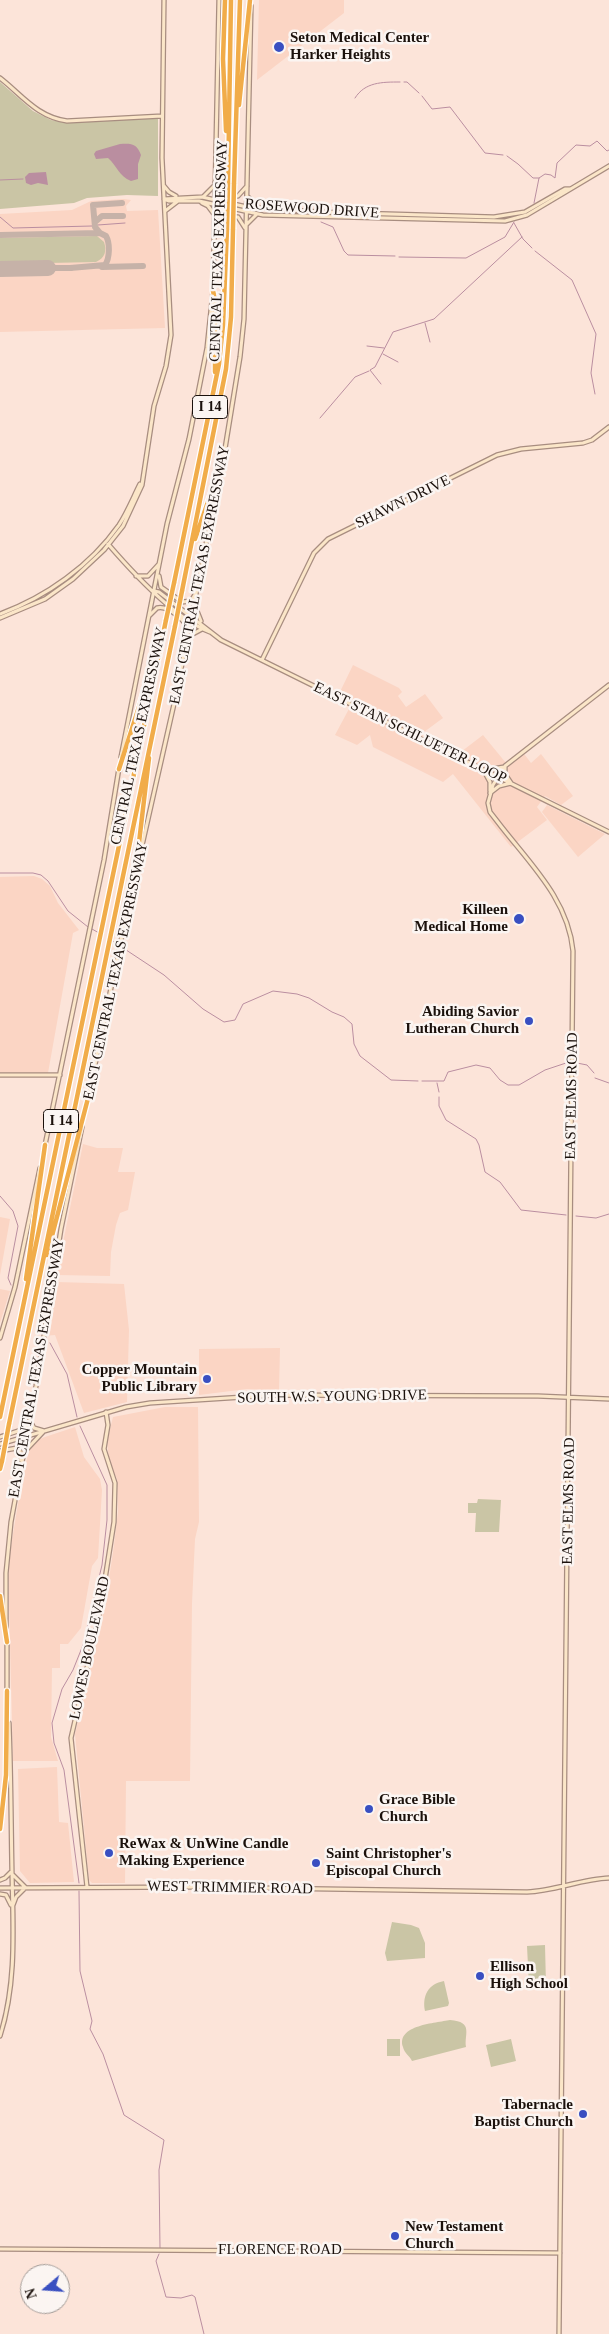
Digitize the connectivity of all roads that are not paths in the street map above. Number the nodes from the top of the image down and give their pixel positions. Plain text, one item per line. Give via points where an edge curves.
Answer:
1 (164, 0) edge
2 (219, 0) edge
3 (225, 0) edge
4 (231, 0) edge
5 (240, 0) edge
6 (251, 0) edge
7 (0, 78) edge
8 (162, 116) junction
9 (236, 116) junction
10 (228, 145) junction
11 (609, 166) edge
12 (215, 183) junction
13 (163, 184) junction
14 (247, 186) junction
15 (570, 189) junction
16 (247, 193) junction
17 (202, 197) junction
18 (164, 199) junction
19 (179, 199) junction
20 (199, 201) junction
21 (214, 202) junction
22 (260, 208) junction
23 (247, 209) junction
24 (165, 212) junction
25 (214, 214) junction
26 (257, 214) junction
27 (214, 228) junction
28 (246, 229) junction
29 (213, 291) junction
30 (215, 384) junction
31 (609, 427) edge
32 (223, 459) junction
33 (108, 544) junction
34 (191, 547) junction
35 (160, 564) junction
36 (158, 572) junction
37 (73, 575) junction
38 (136, 576) junction
39 (198, 590) junction
40 (154, 591) junction
41 (195, 604) junction
42 (0, 614) edge
43 (192, 617) junction
44 (0, 618) edge
45 (148, 618) junction
46 (191, 622) junction
47 (202, 624) junction
48 (202, 629) junction
49 (189, 632) junction
50 (211, 632) junction
51 (163, 633) junction
52 (188, 636) junction
53 (262, 660) junction
54 (609, 685) edge
55 (149, 750) junction
56 (505, 766) junction
57 (118, 769) junction
58 (483, 769) junction
59 (498, 776) junction
60 (511, 783) junction
61 (490, 794) junction
62 (609, 832) edge
63 (136, 868) junction
64 (0, 1075) edge
65 (60, 1075) junction
66 (92, 1083) junction
67 (45, 1145) junction
68 (38, 1285) junction
69 (24, 1300) junction
70 (0, 1338) edge
71 (4, 1395) junction
72 (570, 1398) junction
73 (609, 1399) edge
74 (0, 1410) edge
75 (106, 1412) junction
76 (0, 1417) edge
77 (30, 1422) junction
78 (45, 1431) junction
79 (28, 1436) junction
80 (0, 1437) edge
81 (0, 1444) edge
82 (0, 1451) edge
83 (24, 1454) junction
84 (21, 1468) junction
85 (0, 1469) edge
86 (0, 1596) edge
87 (7, 1642) junction
88 (7, 1691) junction
89 (0, 1829) edge
90 (12, 1872) junction
91 (609, 1878) edge
92 (0, 1880) edge
93 (87, 1887) junction
94 (564, 1887) junction
95 (0, 1888) edge
96 (12, 1888) junction
97 (26, 1888) junction
98 (0, 1894) edge
99 (12, 1908) junction
100 (0, 2036) edge
101 (0, 2249) edge
102 (560, 2253) junction
103 (560, 2334) edge

1 - 8 main road
2 - 12 main road
3 - 10 highway via 223,59
4 - 10 highway, CENTRAL TEXAS EXPRESSWAY / I 14
5 - 9 highway, CENTRAL TEXAS EXPRESSWAY / I 14
6 - 9 highway
6 - 14 main road, EAST CENTRAL TEXAS EXPRESSWAY
7 - 8 main road via 36,110 54,119
8 - 13 main road
9 - 34 highway, CENTRAL TEXAS EXPRESSWAY / I 14, bridge via 231,317 226,369
10 - 30 highway, CENTRAL TEXAS EXPRESSWAY / I 14, bridge via 223,325
11 - 15 main road, ROSEWOOD DRIVE
12 - 14 main road via 222,193 230,197 238,196
12 - 17 main road
12 - 21 main road
13 - 18 main road
13 - 19 main road
14 - 16 main road, EAST CENTRAL TEXAS EXPRESSWAY
15 - 22 main road, ROSEWOOD DRIVE via 520,214 494,217
15 - 26 main road, ROSEWOOD DRIVE via 527,215 505,221
16 - 22 main road via 250,201
16 - 23 main road, EAST CENTRAL TEXAS EXPRESSWAY
17 - 19 main road, ROSEWOOD DRIVE
17 - 21 main road, ROSEWOOD DRIVE
18 - 19 main road, ROSEWOOD DRIVE
18 - 24 main road
19 - 20 main road, ROSEWOOD DRIVE
19 - 24 main road
20 - 21 main road, ROSEWOOD DRIVE
20 - 25 main road
21 - 23 main road, ROSEWOOD DRIVE
21 - 25 main road
22 - 23 main road, ROSEWOOD DRIVE
23 - 26 main road, ROSEWOOD DRIVE
23 - 28 main road, EAST CENTRAL TEXAS EXPRESSWAY
24 - 33 main road via 170,344 154,406 138,496 124,526
25 - 27 main road
26 - 28 main road via 250,219
27 - 28 main road via 217,219 231,216 238,217
27 - 29 main road
28 - 32 main road, EAST CENTRAL TEXAS EXPRESSWAY via 242,343
29 - 30 highway
29 - 35 main road via 207,348
30 - 51 highway, CENTRAL TEXAS EXPRESSWAY / I 14, bridge
31 - 53 main road, SHAWN DRIVE via 583,443 521,449 497,455 328,539 314,554
32 - 34 highway
32 - 39 main road, EAST CENTRAL TEXAS EXPRESSWAY
33 - 37 main road
33 - 38 main road, EAST STAN SCHLUETER LOOP
34 - 55 highway, CENTRAL TEXAS EXPRESSWAY / I 14, bridge
35 - 36 main road
35 - 38 main road via 148,576
36 - 39 main road via 161,587 182,602 191,601
36 - 40 main road
37 - 42 main road
37 - 44 main road via 45,599
38 - 40 main road, EAST STAN SCHLUETER LOOP
39 - 41 main road, EAST CENTRAL TEXAS EXPRESSWAY
40 - 43 main road, EAST STAN SCHLUETER LOOP
40 - 45 main road
40 - 46 main road, EAST STAN SCHLUETER LOOP
41 - 43 main road, EAST CENTRAL TEXAS EXPRESSWAY
41 - 47 main road
43 - 46 main road, EAST CENTRAL TEXAS EXPRESSWAY
43 - 47 main road, EAST STAN SCHLUETER LOOP
45 - 49 main road via 154,610 166,608 186,624
45 - 57 main road
46 - 48 main road, EAST STAN SCHLUETER LOOP
46 - 49 main road, EAST CENTRAL TEXAS EXPRESSWAY
47 - 50 main road, EAST STAN SCHLUETER LOOP
48 - 50 main road, EAST STAN SCHLUETER LOOP
48 - 52 main road
49 - 52 main road, EAST CENTRAL TEXAS EXPRESSWAY
50 - 53 main road, EAST STAN SCHLUETER LOOP
51 - 57 highway
51 - 69 highway, CENTRAL TEXAS EXPRESSWAY / I 14
52 - 63 main road, EAST CENTRAL TEXAS EXPRESSWAY via 155,797
53 - 58 main road, EAST STAN SCHLUETER LOOP
54 - 56 main road
55 - 63 highway
55 - 68 highway, CENTRAL TEXAS EXPRESSWAY / I 14
56 - 58 main road
56 - 59 main road
56 - 60 main road
57 - 65 main road via 92,922
58 - 59 main road, EAST STAN SCHLUETER LOOP
58 - 61 main road, EAST ELMS ROAD via 490,782
59 - 60 main road, EAST STAN SCHLUETER LOOP
59 - 61 main road
60 - 61 main road via 499,786
60 - 62 main road, EAST STAN SCHLUETER LOOP
61 - 72 main road, EAST ELMS ROAD via 490,812 555,896 571,934
63 - 66 main road, EAST CENTRAL TEXAS EXPRESSWAY
64 - 65 main road
65 - 67 main road
66 - 68 highway
66 - 77 main road, EAST CENTRAL TEXAS EXPRESSWAY via 59,1238
67 - 69 highway
67 - 70 main road via 25,1244
68 - 85 highway, CENTRAL TEXAS EXPRESSWAY / I 14, bridge
69 - 71 highway, CENTRAL TEXAS EXPRESSWAY / I 14
71 - 74 highway
71 - 76 highway, CENTRAL TEXAS EXPRESSWAY / I 14
72 - 73 main road, SOUTH W.S. YOUNG DRIVE
72 - 75 main road, SOUTH W.S. YOUNG DRIVE via 249,1396 142,1404
72 - 94 main road, EAST ELMS ROAD
75 - 78 main road, SOUTH W.S. YOUNG DRIVE
75 - 93 main road, LOWES BOULEVARD via 108,1425 104,1449 114,1479 114,1522 100,1611 72,1738
77 - 78 main road via 34,1428
77 - 79 main road, EAST CENTRAL TEXAS EXPRESSWAY
77 - 80 main road via 24,1429
78 - 79 main road, SOUTH W.S. YOUNG DRIVE
78 - 83 main road
79 - 81 main road, SOUTH W.S. YOUNG DRIVE
79 - 83 main road, EAST CENTRAL TEXAS EXPRESSWAY
82 - 84 main road via 19,1449
83 - 84 main road, EAST CENTRAL TEXAS EXPRESSWAY
84 - 87 main road, EAST CENTRAL TEXAS EXPRESSWAY via 7,1552
86 - 87 highway
87 - 88 main road, EAST CENTRAL TEXAS EXPRESSWAY
88 - 89 highway via 6,1775
88 - 90 main road, EAST CENTRAL TEXAS EXPRESSWAY
90 - 92 main road
90 - 96 main road, EAST CENTRAL TEXAS EXPRESSWAY
90 - 97 main road via 18,1883
91 - 94 main road, WEST TRIMMIER ROAD
93 - 94 main road, WEST TRIMMIER ROAD via 527,1892
93 - 97 main road, WEST TRIMMIER ROAD
94 - 102 main road, EAST ELMS ROAD
95 - 96 main road, WEST TRIMMIER ROAD
96 - 97 main road, WEST TRIMMIER ROAD
96 - 99 main road, EAST CENTRAL TEXAS EXPRESSWAY
97 - 99 main road via 16,1897
98 - 99 main road via 10,1899
99 - 100 main road, EAST CENTRAL TEXAS EXPRESSWAY via 11,1984
101 - 102 main road, FLORENCE ROAD
102 - 103 main road, EAST ELMS ROAD

